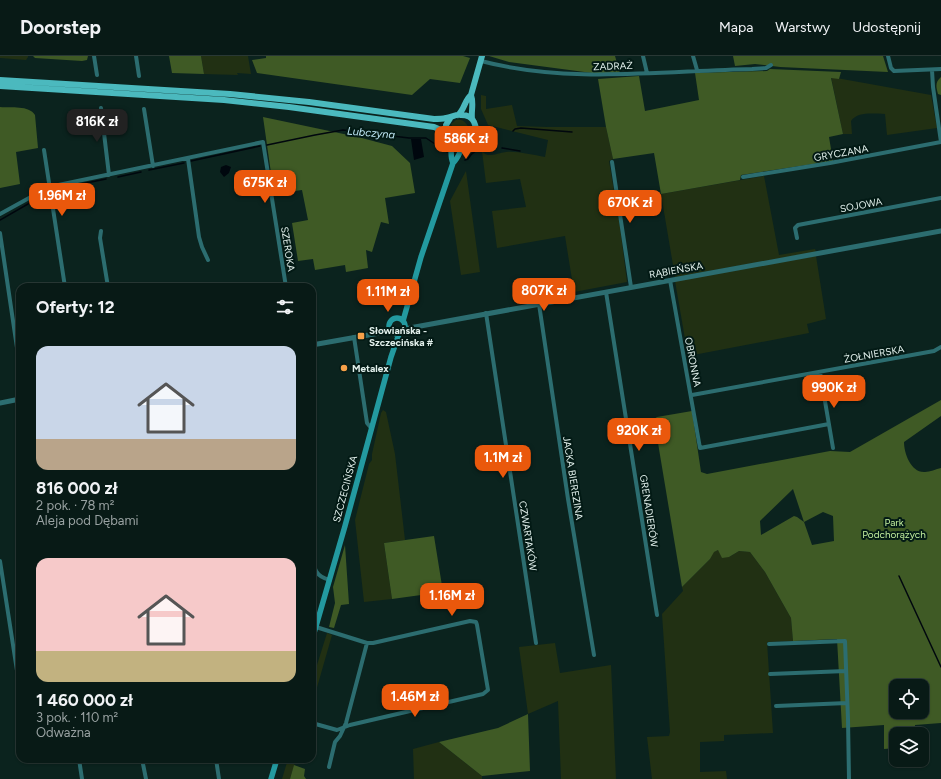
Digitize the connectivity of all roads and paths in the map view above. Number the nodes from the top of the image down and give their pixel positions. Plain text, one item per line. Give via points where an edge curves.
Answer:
1 (94, 56) edge
2 (136, 56) edge
3 (643, 56) edge
4 (693, 56) edge
5 (888, 56) edge
6 (481, 59) edge
7 (771, 65) dead end
8 (941, 69) edge
9 (697, 70) junction
10 (932, 70) junction
11 (647, 73) junction
12 (97, 75) dead end
13 (139, 76) dead end
14 (0, 80) edge
15 (0, 86) edge
16 (471, 95) junction
17 (101, 108) dead end
18 (144, 109) dead end
19 (458, 115) junction
20 (451, 117) junction
21 (472, 119) junction
22 (449, 136) junction
23 (466, 142) junction
24 (941, 142) edge
25 (44, 150) dead end
26 (188, 159) junction
27 (612, 162) dead end
28 (452, 163) junction
29 (153, 166) junction
30 (109, 175) junction
31 (744, 178) dead end
32 (49, 187) junction
33 (941, 198) edge
34 (0, 214) edge
35 (101, 231) dead end
36 (941, 231) edge
37 (0, 233) edge
38 (796, 238) dead end
39 (208, 260) dead end
40 (670, 280) junction
41 (64, 283) edge
42 (107, 283) edge
43 (285, 283) edge
44 (631, 287) junction
45 (606, 292) junction
46 (539, 304) junction
47 (486, 314) junction
48 (402, 324) junction
49 (392, 332) junction
50 (354, 337) junction
51 (16, 341) edge
52 (316, 344) edge
53 (941, 348) edge
54 (820, 372) junction
55 (692, 395) junction
56 (16, 400) edge
57 (0, 403) edge
58 (829, 424) junction
59 (372, 429) junction
60 (833, 448) dead end
61 (0, 562) edge
62 (316, 572) edge
63 (330, 580) junction
64 (657, 615) dead end
65 (316, 627) joint
66 (367, 643) junction
67 (536, 643) dead end
68 (769, 644) dead end
69 (594, 655) dead end
70 (16, 664) edge
71 (846, 671) junction
72 (770, 674) dead end
73 (847, 703) junction
74 (776, 706) dead end
75 (316, 724) edge
76 (343, 728) junction
77 (80, 763) edge
78 (143, 763) edge
79 (217, 763) edge
80 (276, 763) edge
81 (329, 767) dead end
82 (82, 779) edge
83 (146, 779) edge
84 (219, 779) edge
85 (271, 779) edge
86 (849, 779) edge

1 - 12 street
2 - 13 street
3 - 11 street
4 - 9 street
5 - 10 street via 894,71
6 - 11 street, ZADRAŻ via 528,71 605,75
6 - 16 main road
7 - 9 street, ZADRAŻ via 752,69
8 - 10 street
9 - 11 street, ZADRAŻ
10 - 24 street
14 - 20 main road via 230,94 434,119
15 - 22 main road via 256,104 434,127
16 - 19 main road
16 - 21 main road
17 - 30 street
18 - 29 street
19 - 20 main road
19 - 21 main road
20 - 22 main road via 446,125
21 - 23 main road via 476,132 472,139
22 - 23 main road
22 - 28 main road
23 - 28 main road
24 - 31 street, GRYCZANA
25 - 32 street
26 - 29 street
26 - 39 street via 199,237
26 - 43 street, SZEROKA via 263,142
27 - 44 street
28 - 48 main road
29 - 30 street
30 - 32 street
32 - 34 street
32 - 41 street
33 - 38 street, SOJOWA via 798,225 795,228
35 - 42 street
36 - 40 street, RĄBIEŃSKA
37 - 51 street
40 - 44 street, RĄBIEŃSKA
40 - 55 street, OBRONNA
44 - 45 street, RĄBIEŃSKA
45 - 46 street, RĄBIEŃSKA
45 - 64 street, GRENADIERÓW
46 - 47 street, RĄBIEŃSKA
46 - 69 street, JACKA BIEREZINA
47 - 48 street, RĄBIEŃSKA via 414,326
47 - 67 street, CZWARTAKÓW
48 - 49 main road
48 - 49 main road via 392,321
49 - 50 street
49 - 59 main road, SZCZECIŃSKA via 395,342
50 - 52 street
50 - 59 street via 367,423
53 - 54 street, ŻOŁNIERSKA
54 - 55 street, ŻOŁNIERSKA
54 - 58 street
55 - 58 street, OBRONNA via 700,448
56 - 57 street
58 - 60 street
59 - 63 main road, SZCZECIŃSKA
61 - 70 street
62 - 63 street via 322,578
63 - 65 main road, SZCZECIŃSKA
65 - 66 street
66 - 76 street
66 - 76 street via 470,621 476,622 488,690 483,694
68 - 71 street via 845,641
71 - 72 street
71 - 73 street
73 - 74 street
73 - 86 street
75 - 76 street via 334,729
76 - 81 street via 335,742
77 - 82 street
78 - 83 street
79 - 84 street
80 - 85 main road

